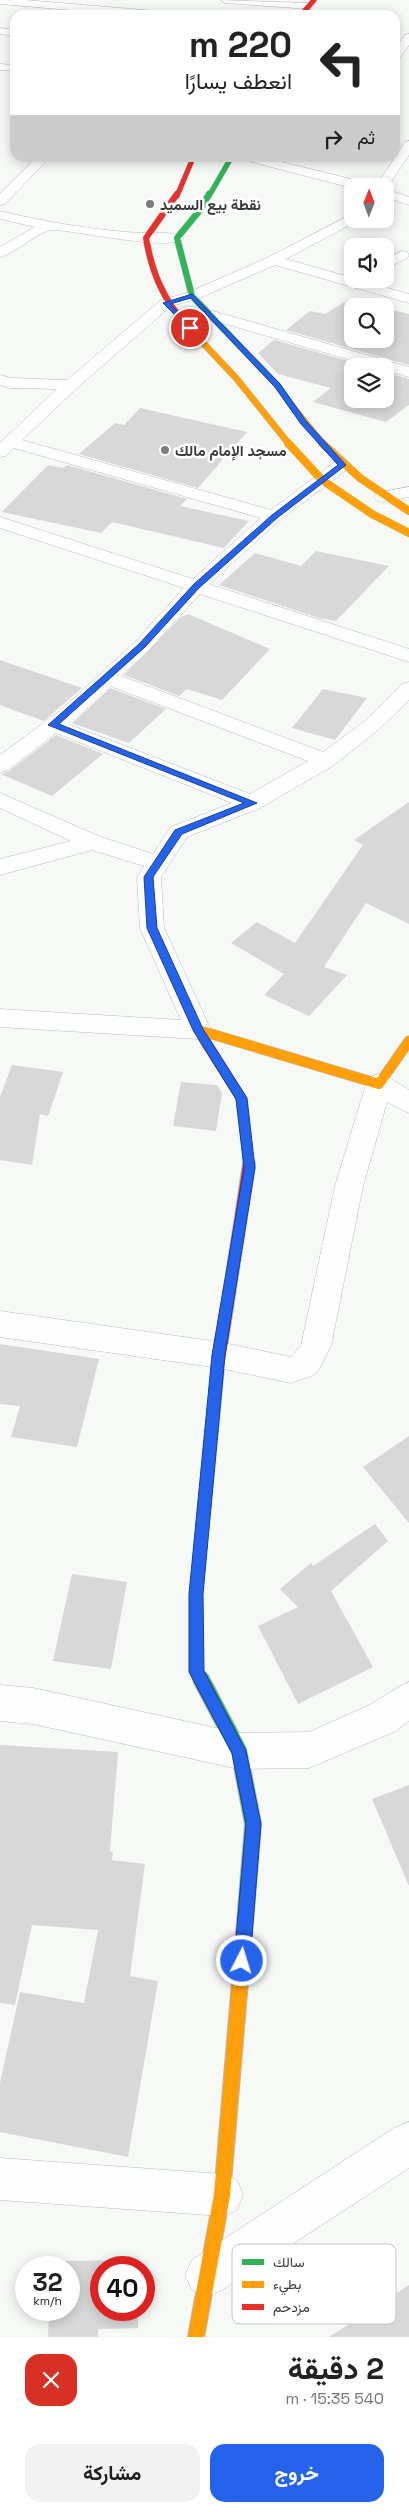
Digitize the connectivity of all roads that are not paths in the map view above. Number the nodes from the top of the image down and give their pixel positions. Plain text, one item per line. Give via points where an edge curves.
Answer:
1 (114, 0) edge
2 (225, 0) edge
3 (0, 1) edge
4 (312, 3) edge
5 (82, 10) edge
6 (102, 10) edge
7 (409, 37) edge
8 (400, 50) edge
9 (39, 162) edge
10 (190, 162) edge
11 (229, 162) edge
12 (268, 162) edge
13 (396, 162) edge
14 (387, 178) edge
15 (344, 181) edge
16 (394, 197) edge
17 (0, 201) edge
18 (409, 201) edge
19 (0, 216) edge
20 (344, 222) edge
21 (45, 227) junction
22 (146, 238) junction
23 (177, 238) junction
24 (0, 253) edge
25 (407, 254) edge
26 (274, 260) junction
27 (394, 260) edge
28 (344, 278) edge
29 (377, 288) edge
30 (192, 296) junction
31 (409, 299) edge
32 (166, 303) junction
33 (213, 316) junction
34 (409, 372) edge
35 (3, 384) edge
36 (71, 385) junction
37 (5, 447) edge
38 (342, 465) junction
39 (322, 480) junction
40 (409, 492) edge
41 (384, 497) junction
42 (409, 511) edge
43 (274, 516) junction
44 (0, 522) edge
45 (409, 534) edge
46 (196, 586) junction
47 (409, 656) edge
48 (106, 678) junction
49 (409, 688) edge
50 (53, 725) junction
51 (326, 760) junction
52 (0, 765) edge
53 (0, 800) edge
54 (252, 803) junction
55 (93, 842) junction
56 (158, 863) junction
57 (0, 867) edge
58 (0, 1018) edge
59 (198, 1030) junction
60 (409, 1041) edge
61 (379, 1084) junction
62 (409, 1103) edge
63 (0, 1324) edge
64 (218, 1355) junction
65 (409, 1700) edge
66 (0, 1702) edge
67 (239, 1751) junction
68 (409, 2143) edge
69 (0, 2179) edge
70 (222, 2195) junction
71 (256, 2244) edge
72 (232, 2260) edge
73 (207, 2276) junction
74 (196, 2337) edge

1 - 6 street
2 - 4 street
3 - 5 street
7 - 8 street
9 - 17 street
10 - 22 main road via 175,199
11 - 23 main road via 206,203
12 - 15 street
13 - 14 street
16 - 18 street
19 - 21 street
20 - 26 street
21 - 22 street
21 - 24 street
22 - 23 street
22 - 32 main road via 152,272
23 - 30 main road
25 - 27 street
26 - 28 street
26 - 30 street
29 - 31 street
30 - 32 street
30 - 33 main road
32 - 36 street
32 - 39 main road via 236,378
33 - 34 street
33 - 38 main road via 278,386
35 - 36 street
36 - 37 street
37 - 43 street
38 - 39 street
38 - 41 main road
39 - 43 street
39 - 45 main road via 372,514
40 - 41 street
41 - 42 main road
43 - 46 street
44 - 46 street
46 - 47 street
46 - 48 street via 142,646
48 - 50 street
48 - 51 street
49 - 51 street via 371,726
50 - 52 street
50 - 54 street
51 - 54 street
53 - 55 street
54 - 56 street via 179,832
55 - 56 street
55 - 57 street
56 - 59 street via 148,877 152,928
58 - 59 street
59 - 61 main road
59 - 64 main road via 241,1098 249,1168
60 - 61 main road
61 - 62 street
61 - 64 street via 349,1186 312,1358 301,1368 291,1370
63 - 64 street
64 - 67 main road via 196,1594 197,1672
65 - 67 street via 384,1718 309,1750
66 - 67 street via 33,1706
67 - 70 main road via 253,1824
68 - 71 street
69 - 70 street
70 - 73 main road
72 - 73 street
73 - 74 main road

